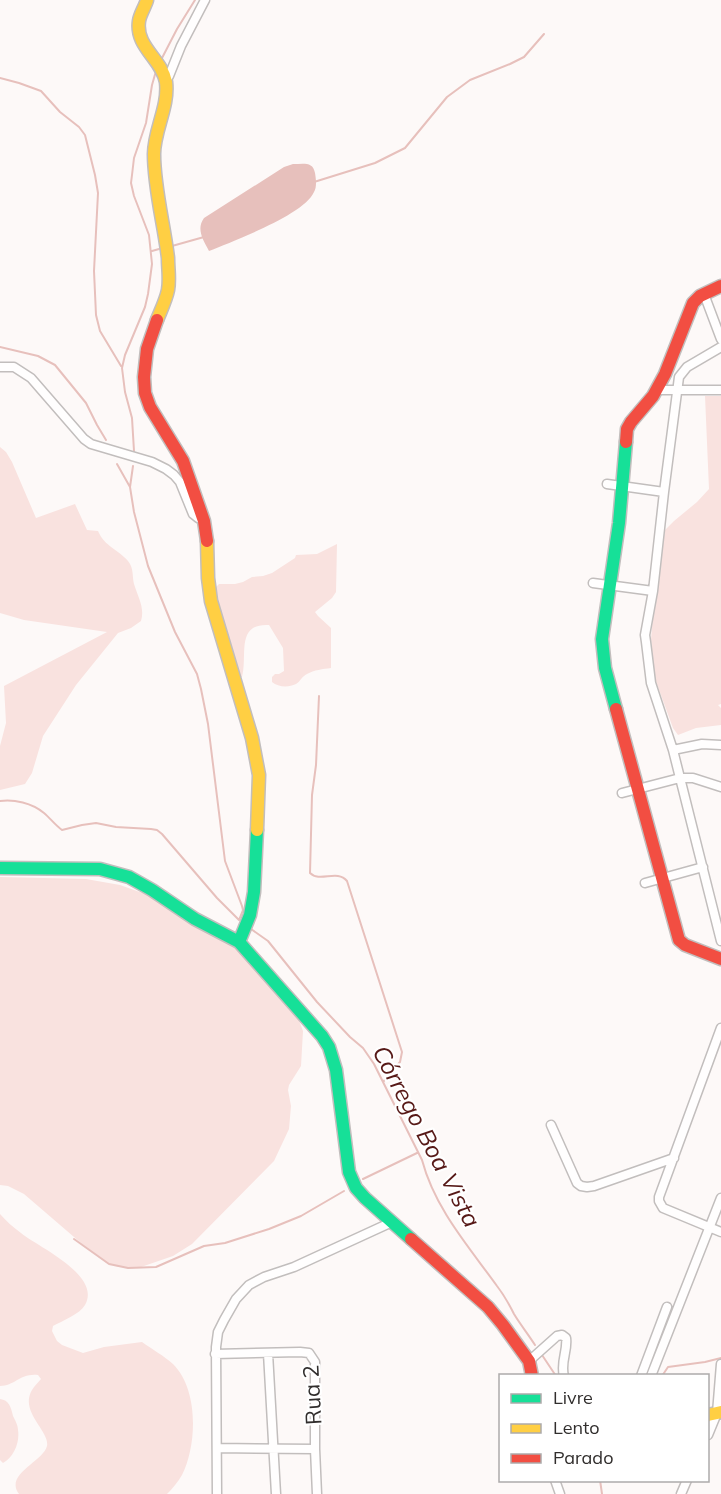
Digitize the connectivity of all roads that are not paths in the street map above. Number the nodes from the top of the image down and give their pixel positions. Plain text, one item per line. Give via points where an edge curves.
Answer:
1 (147, 0) edge
2 (205, 0) edge
3 (165, 81) junction
4 (721, 286) edge
5 (704, 294) junction
6 (721, 339) edge
7 (721, 347) edge
8 (0, 367) edge
9 (665, 375) junction
10 (679, 377) junction
11 (656, 390) junction
12 (677, 390) junction
13 (721, 390) edge
14 (607, 484) dead end
15 (623, 486) junction
16 (664, 492) junction
17 (203, 519) junction
18 (593, 584) dead end
19 (610, 586) junction
20 (653, 591) junction
21 (721, 745) edge
22 (673, 750) junction
23 (680, 778) junction
24 (721, 787) edge
25 (638, 788) junction
26 (622, 793) dead end
27 (703, 867) junction
28 (0, 868) edge
29 (663, 878) junction
30 (645, 883) dead end
31 (721, 941) edge
32 (239, 942) junction
33 (721, 959) edge
34 (721, 1028) edge
35 (551, 1125) dead end
36 (674, 1158) junction
37 (721, 1197) edge
38 (392, 1222) junction
39 (709, 1228) junction
40 (721, 1232) edge
41 (667, 1307) dead end
42 (268, 1353) junction
43 (215, 1354) junction
44 (529, 1361) junction
45 (721, 1364) edge
46 (532, 1374) edge
47 (564, 1374) edge
48 (642, 1374) edge
49 (652, 1374) edge
50 (715, 1413) edge
51 (709, 1432) edge
52 (217, 1448) junction
53 (274, 1449) junction
54 (315, 1449) junction
55 (217, 1494) edge
56 (276, 1494) edge
57 (317, 1494) edge

1 - 3 street via 140,22 140,39
2 - 3 street
3 - 17 street via 154,166 168,291 147,349 145,393 183,461
4 - 5 street
5 - 6 street
5 - 9 street via 688,313
7 - 10 street
8 - 17 street via 14,367 31,378 91,444 166,469 180,483 193,514
9 - 10 street
9 - 11 street
10 - 12 street
11 - 12 street
11 - 15 street via 627,429
12 - 13 street
12 - 16 street
14 - 15 street
15 - 16 street
15 - 19 street
16 - 20 street
17 - 32 street via 211,601 252,738 259,775 254,892
18 - 19 street
19 - 20 street
19 - 25 street via 603,655
20 - 22 street via 645,635 647,662
21 - 22 street
22 - 23 street
23 - 24 street
23 - 25 street
23 - 27 street
25 - 26 street
25 - 29 street
27 - 29 street
27 - 31 street
28 - 32 street via 114,872
29 - 30 street
29 - 33 street via 679,940
32 - 38 street via 329,1047 337,1077 349,1172 356,1188
34 - 36 street
35 - 36 street via 580,1186 594,1186
36 - 39 street via 658,1201 663,1208
37 - 39 street
38 - 43 street via 249,1285 236,1299 218,1332
38 - 44 street via 488,1307
39 - 40 street
39 - 49 street
41 - 48 street
42 - 43 street, Rua 2
42 - 53 street
42 - 54 street, Rua 2 via 309,1353 314,1359
43 - 52 street
44 - 46 street
44 - 47 street via 562,1335 567,1342
45 - 50 street
50 - 51 street
52 - 53 street
52 - 55 street
53 - 54 street
53 - 56 street
54 - 57 street, Rua 2

